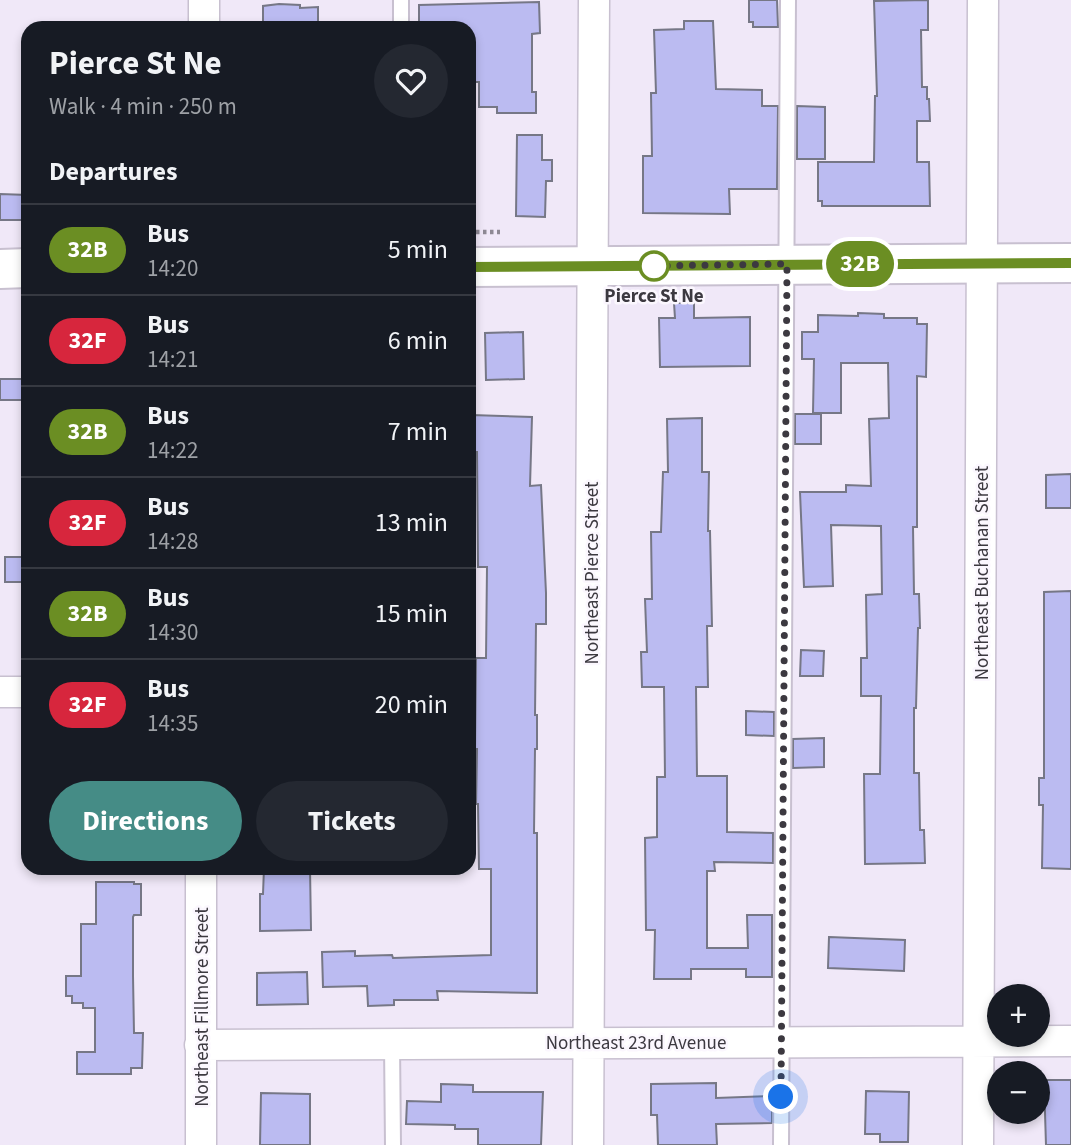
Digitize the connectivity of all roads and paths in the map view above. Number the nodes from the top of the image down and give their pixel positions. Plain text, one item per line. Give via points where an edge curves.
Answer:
1 (204, 0) edge
2 (401, 0) edge
3 (594, 0) edge
4 (789, 0) edge
5 (983, 0) edge
6 (204, 21) edge
7 (401, 21) edge
8 (982, 263) junction
9 (1071, 263) edge
10 (787, 264) junction
11 (476, 267) edge
12 (592, 267) junction
13 (21, 268) edge
14 (0, 269) edge
15 (0, 692) edge
16 (21, 692) edge
17 (201, 875) edge
18 (781, 1041) junction
19 (979, 1041) junction
20 (1071, 1041) edge
21 (589, 1043) junction
22 (393, 1044) junction
23 (200, 1045) junction
24 (201, 1145) edge
25 (393, 1145) edge
26 (588, 1145) edge
27 (781, 1145) edge
28 (978, 1145) edge

1 - 6 street
2 - 7 lane
3 - 12 street, Northeast Pierce Street
4 - 10 lane
5 - 8 street, Northeast Buchanan Street
8 - 9 main road
8 - 10 main road
8 - 19 street, Northeast Buchanan Street
10 - 12 main road
10 - 18 lane
11 - 12 main road
12 - 21 street, Northeast Pierce Street
13 - 14 main road
15 - 16 street
17 - 23 street, Northeast Fillmore Street
18 - 19 street, Northeast 23rd Avenue
18 - 21 street, Northeast 23rd Avenue
18 - 27 lane
19 - 20 street, Northeast 23rd Avenue
19 - 28 street, Northeast Buchanan Street
21 - 22 street, Northeast 23rd Avenue
21 - 26 street, Northeast Pierce Street
22 - 23 street, Northeast 23rd Avenue
22 - 25 lane
23 - 24 street, Northeast Fillmore Street

